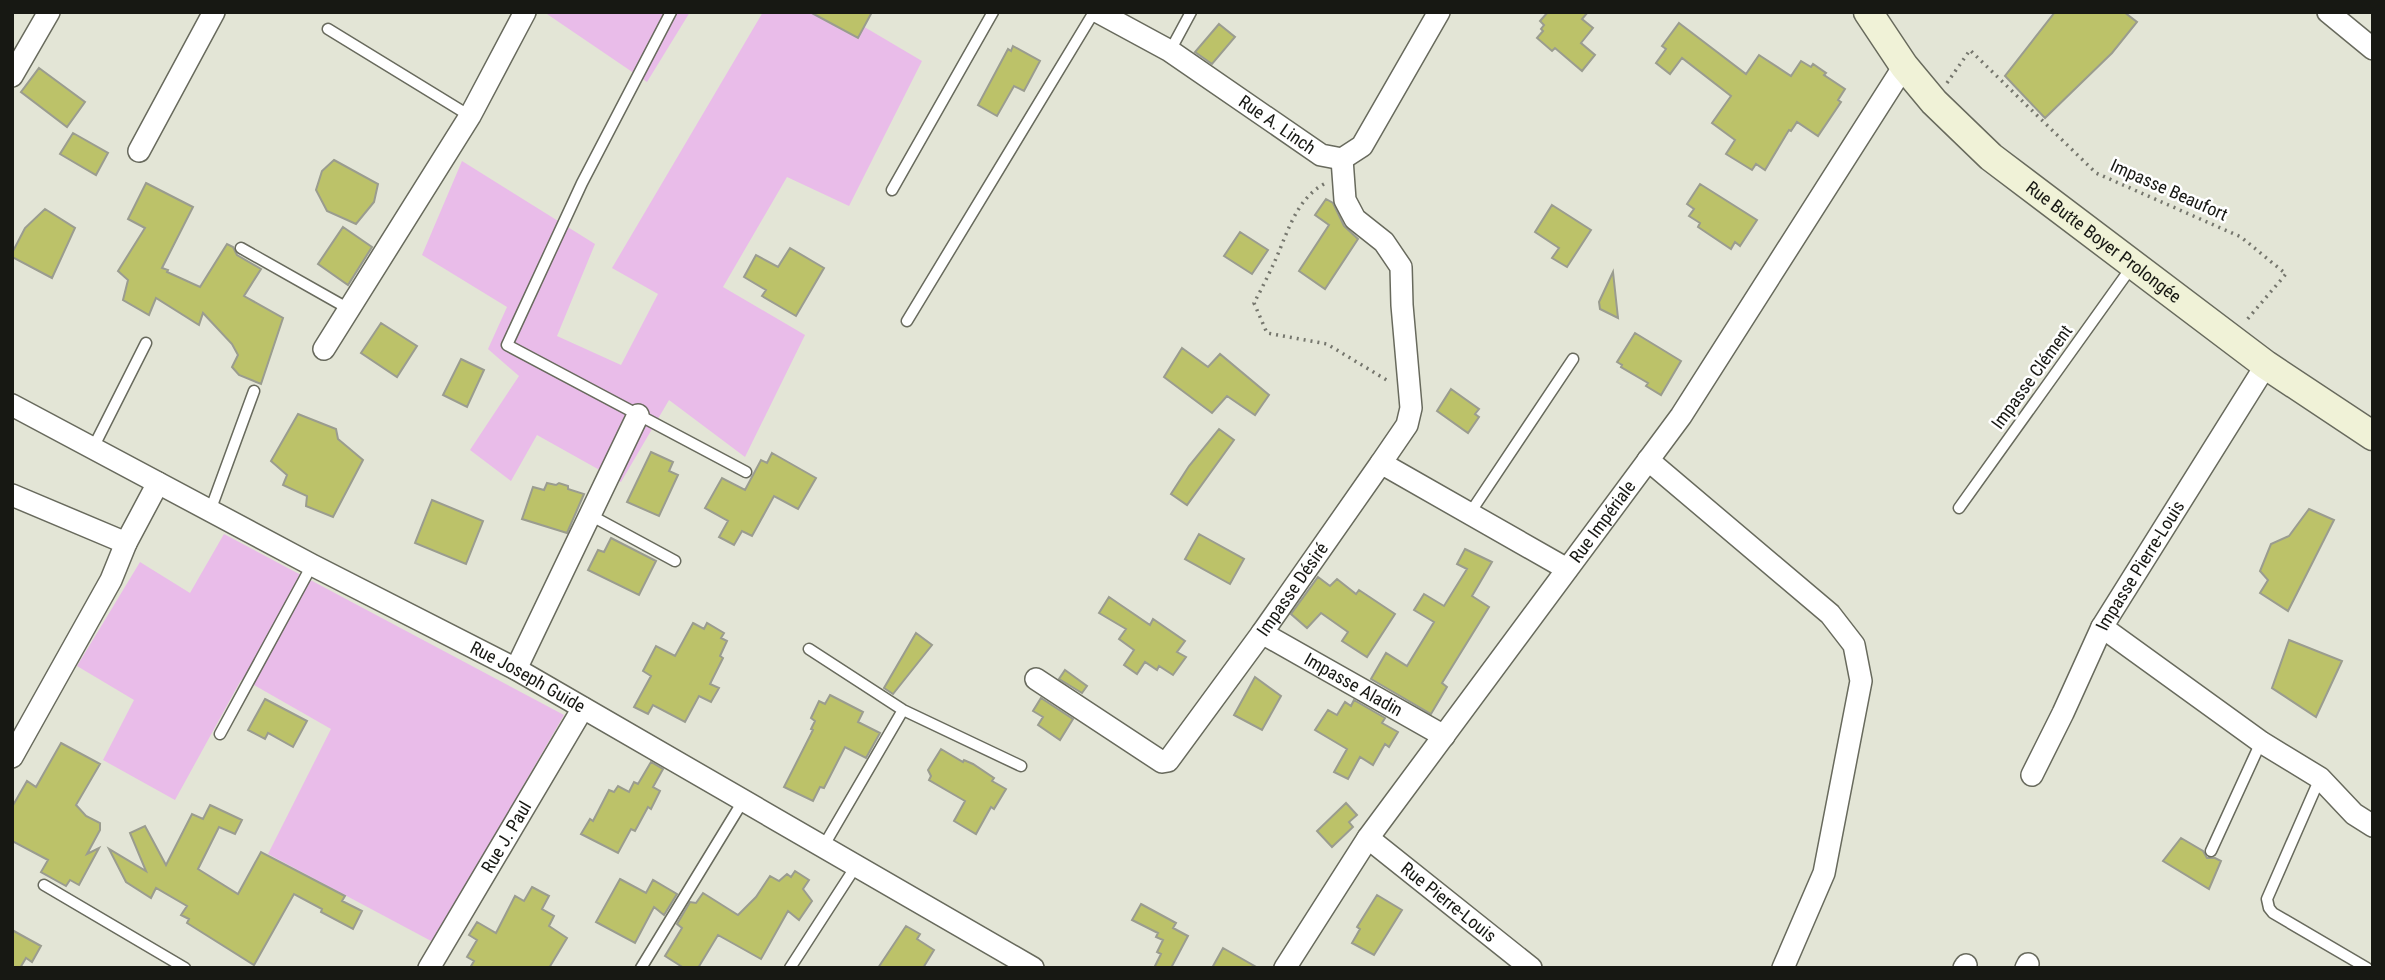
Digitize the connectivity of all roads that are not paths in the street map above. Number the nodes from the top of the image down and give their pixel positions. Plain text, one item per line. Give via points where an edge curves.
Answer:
1 (49, 12) edge
2 (214, 12) edge
3 (525, 12) edge
4 (671, 12) edge
5 (993, 12) edge
6 (1096, 12) edge
7 (1191, 12) edge
8 (1438, 12) edge
9 (1868, 12) edge
10 (2328, 12) edge
11 (328, 29) dead end
12 (2373, 50) edge
13 (1170, 51) junction
14 (1904, 66) junction
15 (12, 76) edge
16 (470, 116) junction
17 (139, 151) dead end
18 (1342, 166) junction
19 (892, 190) dead end
20 (241, 248) dead end
21 (2133, 265) junction
22 (349, 309) junction
23 (907, 321) dead end
24 (146, 343) dead end
25 (324, 349) dead end
26 (1573, 359) dead end
27 (2266, 365) junction
28 (254, 391) dead end
29 (12, 405) edge
30 (638, 415) junction
31 (2373, 436) edge
32 (93, 448) junction
33 (1648, 460) junction
34 (1381, 463) junction
35 (746, 472) dead end
36 (158, 483) junction
37 (12, 495) edge
38 (1959, 508) dead end
39 (210, 511) junction
40 (1470, 513) junction
41 (590, 515) junction
42 (125, 543) junction
43 (675, 561) dead end
44 (312, 565) junction
45 (1567, 569) junction
46 (2102, 627) junction
47 (1262, 633) junction
48 (809, 649) dead end
49 (516, 669) junction
50 (1036, 679) dead end
51 (583, 708) junction
52 (903, 710) junction
53 (220, 734) dead end
54 (1444, 736) junction
55 (2261, 743) junction
56 (12, 757) edge
57 (1021, 766) dead end
58 (2032, 775) dead end
59 (2320, 778) junction
60 (743, 801) junction
61 (2373, 826) edge
62 (1367, 838) junction
63 (823, 847) junction
64 (2211, 851) dead end
65 (856, 866) junction
66 (44, 885) dead end
67 (185, 968) edge
68 (429, 968) edge
69 (641, 968) edge
70 (790, 968) edge
71 (1033, 968) edge
72 (1285, 968) edge
73 (1531, 968) edge
74 (1783, 968) edge
75 (2367, 968) edge

1 - 15 street
2 - 17 street
3 - 16 street
4 - 30 lane via 582,183 507,345
5 - 19 lane
6 - 13 street, Rue A. Linch
6 - 23 lane
7 - 13 lane
8 - 18 street via 1362,146
9 - 14 street, Rue Butte Boyer Prolongée
10 - 12 street
11 - 16 lane
13 - 18 street, Rue A. Linch
14 - 21 street, Rue Butte Boyer Prolongée via 1991,157
14 - 33 street, Rue Impériale via 1681,416
16 - 22 street
18 - 34 street, Impasse Désiré via 1346,200 1355,219 1384,242 1401,267 1411,408 1407,425
20 - 22 lane
21 - 27 street, Rue Butte Boyer Prolongée
21 - 38 lane, Impasse Clément
22 - 25 street
24 - 32 lane
26 - 40 lane
27 - 31 street, Rue Butte Boyer Prolongée
27 - 46 street, Impasse Pierre-Louis
28 - 39 lane
29 - 32 street, Rue Joseph Guide
30 - 35 lane
30 - 41 street
32 - 36 street, Rue Joseph Guide
33 - 45 street, Rue Impériale
33 - 74 street via 1830,614 1854,645 1861,681 1824,873
34 - 40 street
34 - 47 street, Impasse Désiré
36 - 39 street, Rue Joseph Guide
36 - 42 street
37 - 42 street
39 - 44 street, Rue Joseph Guide
40 - 45 street
41 - 43 lane
41 - 49 street
42 - 56 street via 111,580
44 - 49 street, Rue Joseph Guide
44 - 53 lane
45 - 54 street, Rue Impériale
46 - 55 street
46 - 58 street, Impasse Pierre-Louis
47 - 50 street, Impasse Désiré via 1164,763
47 - 54 street, Impasse Aladin
48 - 52 lane
49 - 51 street, Rue Joseph Guide
51 - 60 street, Rue Joseph Guide
51 - 68 street, Rue J. Paul
52 - 57 lane
52 - 63 lane
54 - 62 street, Rue Impériale
55 - 59 street
55 - 64 lane
59 - 61 street via 2354,814
59 - 75 lane via 2267,904 2273,913
60 - 63 street, Rue Joseph Guide
60 - 69 lane
62 - 72 street, Rue Impériale
62 - 73 street, Rue Pierre-Louis
63 - 65 street, Rue Joseph Guide
65 - 70 lane
65 - 71 street, Rue Joseph Guide
66 - 67 lane

